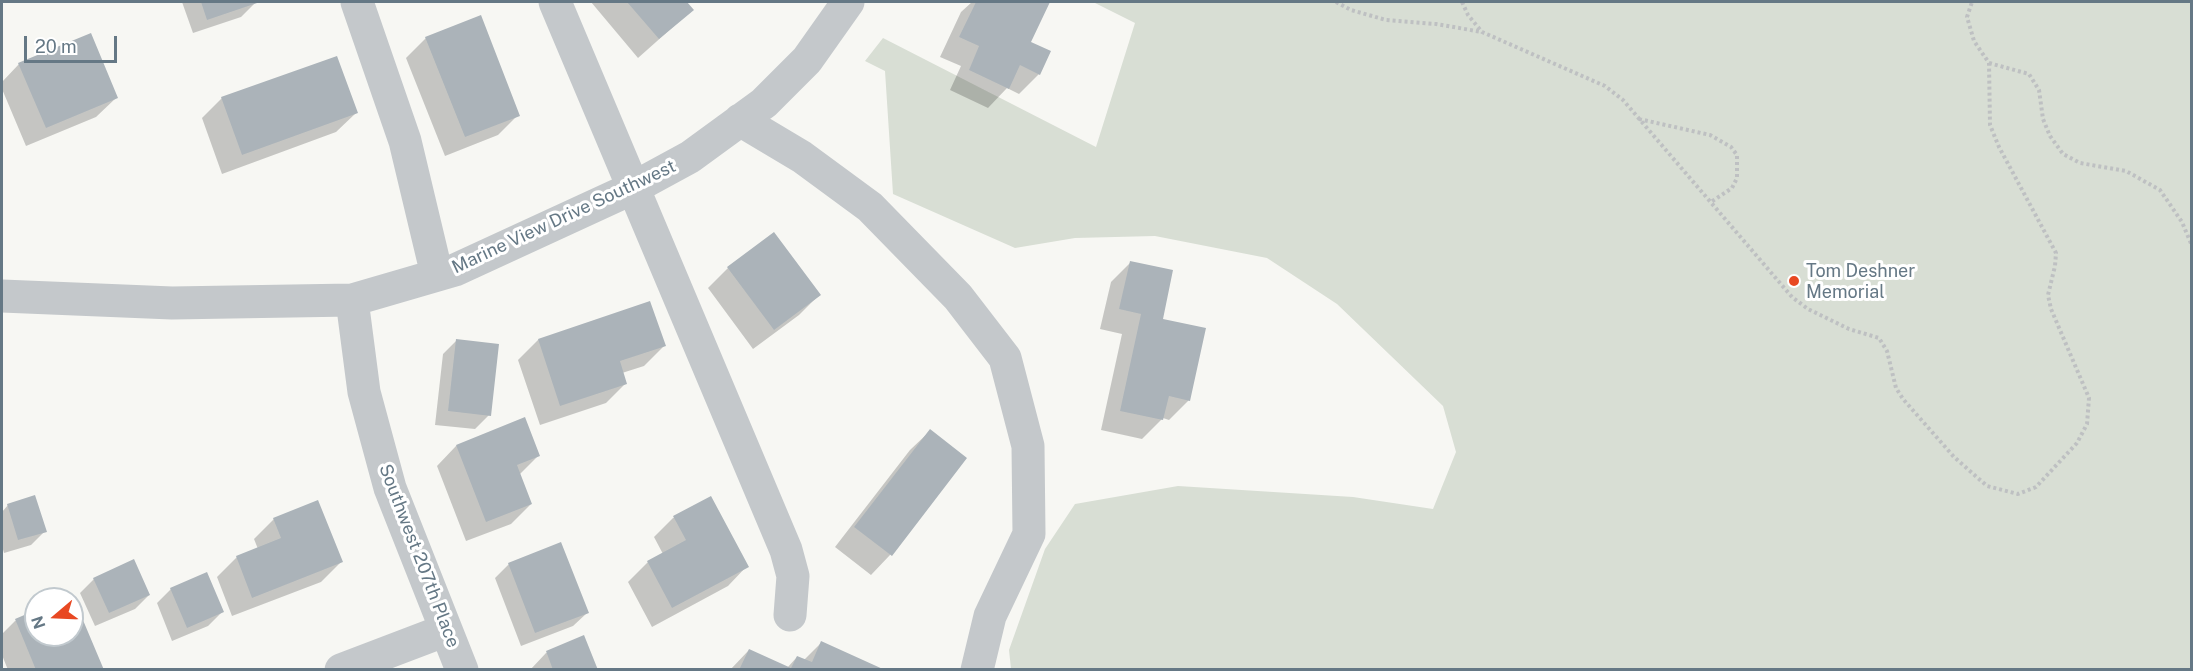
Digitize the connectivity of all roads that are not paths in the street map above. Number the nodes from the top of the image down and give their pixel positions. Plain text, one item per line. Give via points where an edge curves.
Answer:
1 (357, 2) edge
2 (555, 2) edge
3 (848, 2) edge
4 (741, 120) junction
5 (633, 188) junction
6 (437, 275) junction
7 (2, 296) edge
8 (352, 300) junction
9 (790, 615) dead end
10 (446, 630) junction
11 (341, 669) edge
12 (462, 669) edge
13 (977, 669) edge

1 - 6 street via 405,141
2 - 5 street
3 - 4 street, Marine View Drive Southwest via 807,60
4 - 5 street, Marine View Drive Southwest via 690,157
4 - 13 street via 802,157 870,207 958,297 1005,358 1028,446 1029,534 990,616
5 - 6 street, Marine View Drive Southwest
5 - 9 street via 786,550 794,576
6 - 8 street, Marine View Drive Southwest
7 - 8 street, Marine View Drive Southwest via 172,303
8 - 10 street, Southwest 207th Place via 364,392 390,488
10 - 11 street
10 - 12 street, Southwest 207th Place

